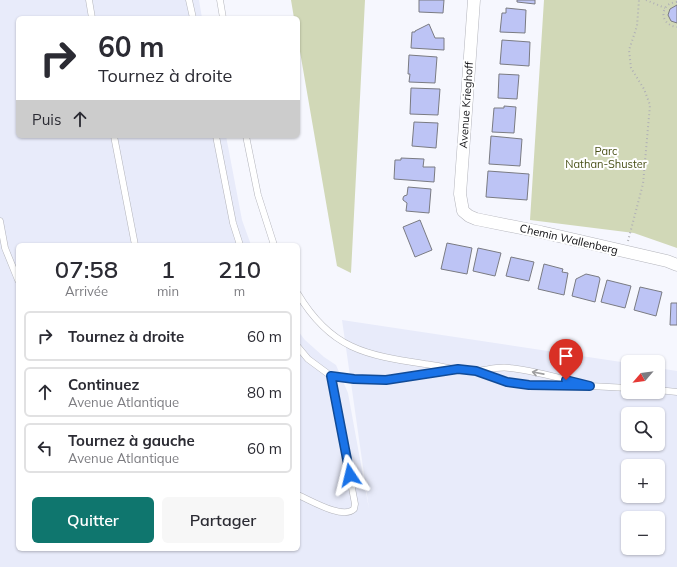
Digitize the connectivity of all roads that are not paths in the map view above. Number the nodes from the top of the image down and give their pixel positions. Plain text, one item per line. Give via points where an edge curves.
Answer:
1 (88, 0) edge
2 (190, 0) edge
3 (220, 0) edge
4 (474, 0) edge
5 (92, 16) edge
6 (193, 16) edge
7 (224, 16) edge
8 (114, 138) edge
9 (216, 138) edge
10 (246, 138) edge
11 (463, 211) joint
12 (0, 221) edge
13 (135, 243) edge
14 (239, 243) edge
15 (273, 243) edge
16 (677, 265) edge
17 (16, 275) edge
18 (300, 297) edge
19 (300, 349) edge
20 (458, 369) junction
21 (476, 371) junction
22 (331, 376) junction
23 (590, 386) junction
24 (621, 388) edge
25 (665, 391) edge
26 (677, 392) edge
27 (300, 496) edge

1 - 5 lane
2 - 6 lane
3 - 7 lane
4 - 11 street, Avenue Krieghoff via 460,194
8 - 13 lane
9 - 14 lane
10 - 15 lane via 258,195
11 - 16 street, Chemin Wallenberg via 476,219
12 - 17 lane via 5,248
18 - 20 lane via 316,320 344,344 397,360
19 - 22 lane
20 - 21 lane
20 - 22 lane via 386,380
21 - 23 lane via 507,382 529,385
23 -> 21 lane via 508,368
22 - 27 lane via 355,506 352,512 341,513
23 - 24 lane
25 - 26 lane

